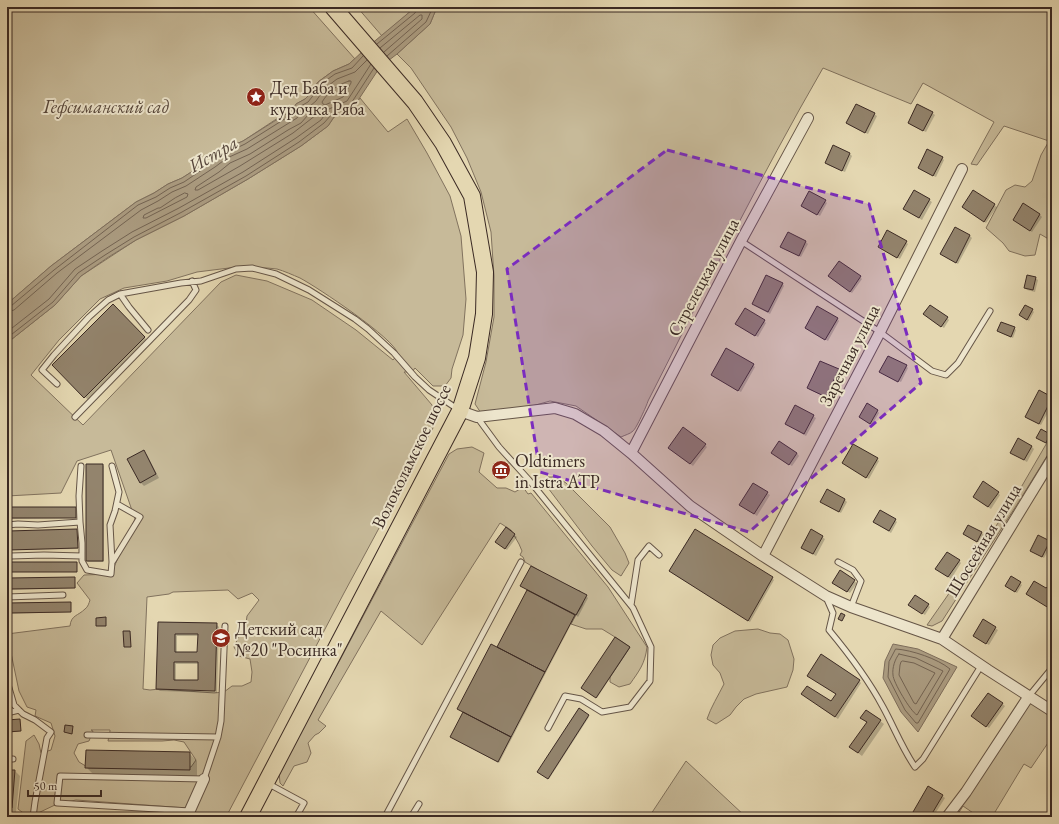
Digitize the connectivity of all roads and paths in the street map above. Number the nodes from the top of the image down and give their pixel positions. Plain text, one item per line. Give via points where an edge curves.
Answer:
1 (333, 7) edge
2 (808, 118) dead end
3 (962, 169) dead end
4 (741, 241) junction
5 (192, 282) junction
6 (120, 294) junction
7 (990, 311) dead end
8 (148, 330) dead end
9 (880, 332) junction
10 (58, 384) dead end
11 (460, 411) junction
12 (477, 416) junction
13 (75, 417) dead end
14 (631, 453) junction
15 (1052, 459) edge
16 (81, 466) dead end
17 (112, 466) dead end
18 (116, 504) junction
19 (80, 522) junction
20 (7, 525) edge
21 (658, 555) dead end
22 (11, 556) dead end
23 (82, 556) junction
24 (763, 556) junction
25 (112, 562) junction
26 (521, 562) dead end
27 (838, 562) dead end
28 (63, 595) dead end
29 (826, 596) junction
30 (7, 597) edge
31 (630, 605) junction
32 (851, 607) junction
33 (225, 626) dead end
34 (942, 639) junction
35 (981, 666) junction
36 (1052, 668) edge
37 (7, 681) edge
38 (1029, 696) junction
39 (19, 710) junction
40 (1052, 711) edge
41 (7, 713) edge
42 (548, 728) dead end
43 (87, 734) dead end
44 (218, 737) junction
45 (7, 759) edge
46 (13, 759) dead end
47 (204, 779) junction
48 (266, 782) junction
49 (419, 804) dead end
50 (189, 814) edge
51 (33, 817) edge
52 (248, 817) edge
53 (296, 817) edge
54 (385, 817) edge
55 (411, 817) edge
56 (947, 817) edge

1 - 11 main road, Волоколамское шоссе via 415,102 443,143 472,196 485,272 484,314 477,358
2 - 4 street, Стрелецкая улица
3 - 9 street, Заречная улица
4 - 9 lane
4 - 14 street, Стрелецкая улица
5 - 6 lane
5 - 11 lane via 236,269 252,268 276,274 309,290 355,320 394,353 429,390
5 - 13 lane via 196,290 189,300
6 - 8 lane
6 - 10 lane via 108,300 89,317 42,370
7 - 9 lane via 958,363 946,375 932,371
9 - 24 street, Заречная улица
11 - 12 street
11 - 48 main road, Волоколамское шоссе
12 - 14 street via 555,408 575,414 604,431
12 - 31 lane via 499,447 529,480
14 - 24 street via 690,506
15 - 34 street, Шоссейная улица
16 - 19 lane
17 - 18 lane via 119,492
18 - 25 lane via 110,525
18 - 25 lane via 140,517
19 - 20 lane
19 - 23 lane
21 - 31 lane via 649,546 638,560
22 - 23 lane
23 - 25 lane via 87,570 111,574
24 - 29 street
26 - 54 lane
27 - 32 lane via 854,570 861,581
28 - 30 lane
29 - 32 street
29 - 35 lane via 832,613 829,630 853,658 915,767 923,759
31 - 42 lane via 651,647 650,681 630,707 602,712 581,699 565,696
32 - 34 street
33 - 44 lane
34 - 35 street
35 - 38 street
36 - 38 lane
37 - 39 lane via 14,706
38 - 40 street
38 - 56 street
39 - 41 lane
39 - 51 lane via 51,732 47,738
43 - 44 lane
44 - 47 lane
45 - 46 lane
47 - 50 street
47 - 50 lane via 60,776 57,803
48 - 52 main road, Волоколамское шоссе
48 - 53 lane via 304,803
49 - 55 lane

